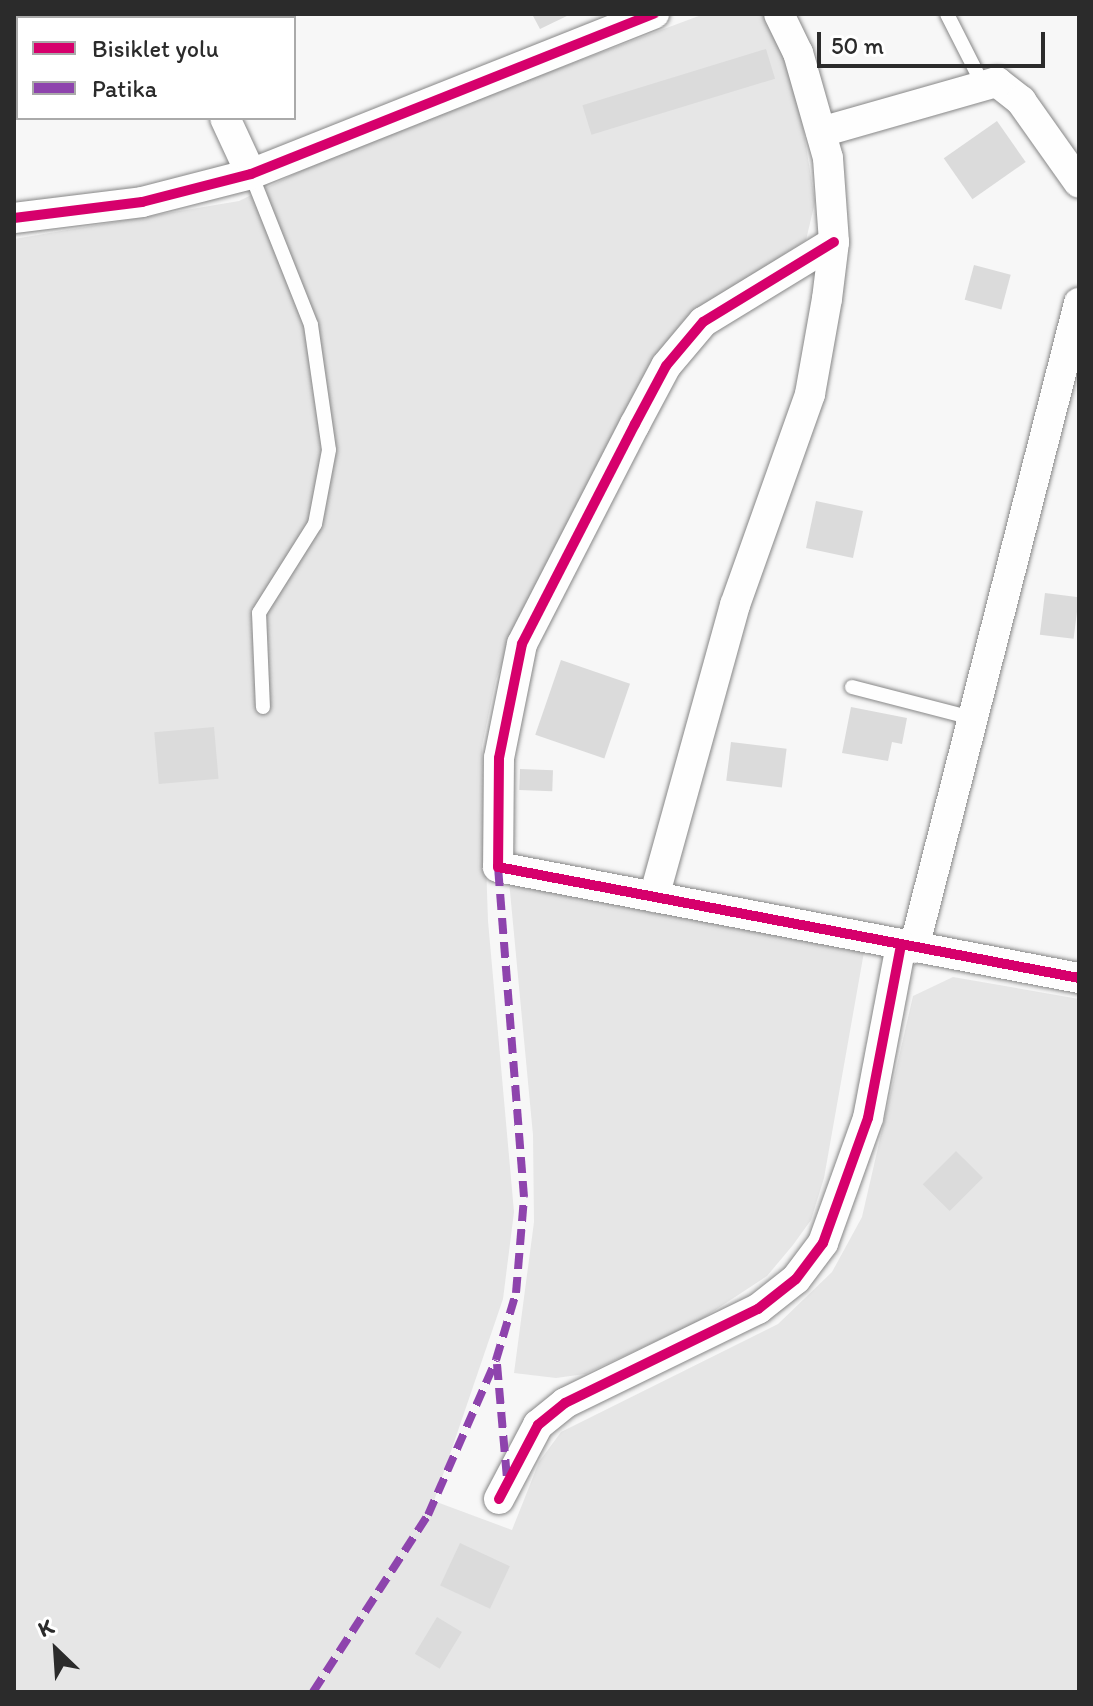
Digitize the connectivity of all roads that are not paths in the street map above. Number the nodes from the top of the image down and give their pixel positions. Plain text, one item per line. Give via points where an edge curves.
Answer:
1 (654, 14) edge
2 (779, 14) edge
3 (947, 14) edge
4 (982, 83) junction
5 (226, 120) edge
6 (821, 132) junction
7 (251, 174) junction
8 (1079, 183) edge
9 (14, 218) edge
10 (834, 242) junction
11 (1079, 303) edge
12 (852, 687) dead end
13 (263, 707) dead end
14 (968, 717) junction
15 (654, 897) junction
16 (908, 947) junction
17 (1079, 978) edge
18 (499, 1499) dead end

1 - 7 street
2 - 6 street
3 - 4 lane
4 - 6 street
4 - 8 street via 997,82 1021,101
5 - 7 street
6 - 10 street
7 - 9 street via 142,202
7 - 13 lane via 311,325 329,450 315,524 265,593 259,613
10 - 15 street via 810,394 735,605
10 - 15 street via 686,337 522,644 499,758 498,867
11 - 14 street
12 - 14 lane
14 - 16 street
15 - 16 street
16 - 17 street
16 - 18 street via 868,1118 823,1243 796,1279 758,1309 547,1417 517,1454

